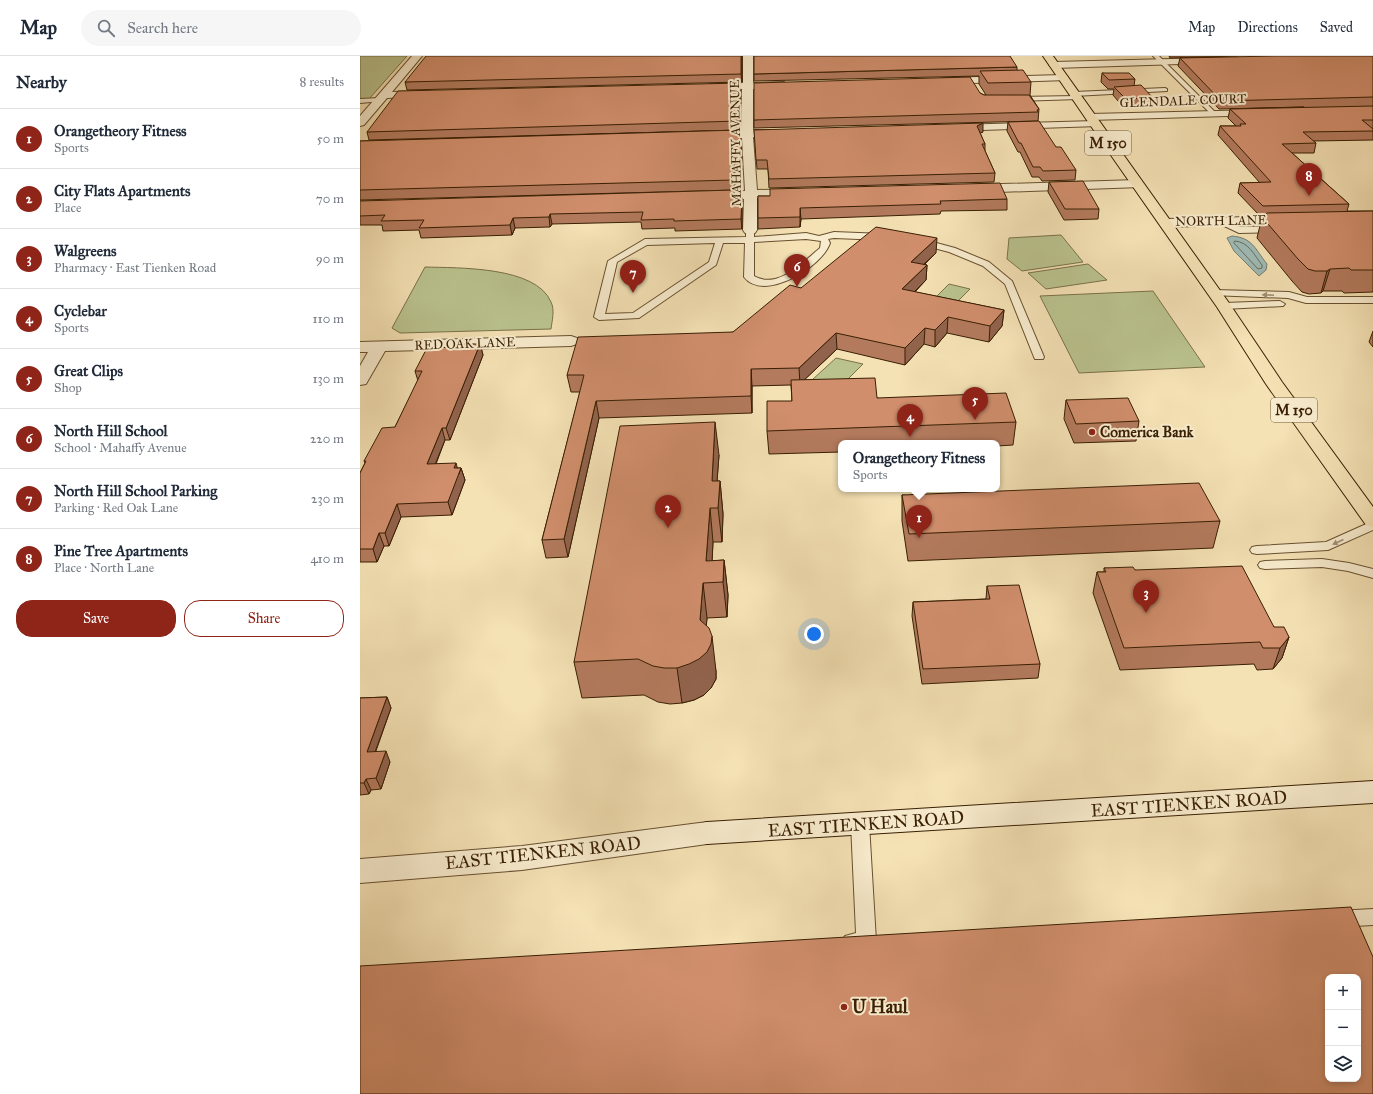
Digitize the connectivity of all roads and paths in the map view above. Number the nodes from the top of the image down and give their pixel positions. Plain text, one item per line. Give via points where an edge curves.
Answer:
1 (416, 56) edge
2 (748, 56) edge
3 (1160, 59) edge
4 (1051, 60) edge
5 (1217, 61) edge
6 (1063, 78) junction
7 (932, 81) edge
8 (797, 84) edge
9 (749, 86) junction
10 (700, 87) edge
11 (1165, 90) dead end
12 (433, 94) edge
13 (1076, 96) junction
14 (382, 98) junction
15 (1007, 100) edge
16 (360, 101) edge
17 (1272, 112) edge
18 (1214, 114) junction
19 (1092, 121) junction
20 (360, 123) edge
21 (943, 129) edge
22 (793, 133) edge
23 (748, 134) junction
24 (698, 136) edge
25 (1136, 184) junction
26 (963, 189) edge
27 (811, 193) edge
28 (751, 194) junction
29 (690, 196) edge
30 (1300, 224) edge
31 (1168, 226) junction
32 (750, 235) junction
33 (820, 238) junction
34 (891, 238) edge
35 (906, 239) edge
36 (720, 240) junction
37 (1214, 293) junction
38 (1306, 300) junction
39 (1373, 300) edge
40 (1224, 306) junction
41 (571, 341) dead end
42 (380, 346) junction
43 (360, 347) edge
44 (1038, 357) dead end
45 (360, 380) edge
46 (1373, 521) edge
47 (1373, 525) edge
48 (1257, 550) dead end
49 (1265, 565) dead end
50 (1373, 574) edge
51 (1373, 792) edge
52 (860, 824) junction
53 (360, 871) edge
54 (1373, 917) edge
55 (1318, 920) edge
56 (834, 943) edge

1 - 14 street
2 - 9 street, MAHAFFY AVENUE
3 - 4 street
3 - 5 street
3 - 18 lane
4 - 6 main road, M 150
6 - 7 street via 974,84
6 - 13 main road, M 150
8 - 9 street
9 - 10 street
9 - 23 street, MAHAFFY AVENUE
11 - 13 lane
12 - 14 street
13 - 15 lane
13 - 19 main road, M 150
14 - 16 lane
14 - 20 street
17 - 18 street, GLENDALE COURT
18 - 19 street, GLENDALE COURT
19 - 21 street, GLENDALE COURT
19 - 25 main road, M 150
22 - 23 street
23 - 24 street
23 - 28 street, MAHAFFY AVENUE
25 - 26 street
25 - 31 main road, M 150
27 - 28 street
28 - 29 street
28 - 32 street, MAHAFFY AVENUE
30 - 31 street, NORTH LANE via 1221,221
31 - 37 main road, M 150
32 - 33 lane
32 - 33 lane via 750,277 756,281 774,282 788,278 824,249 826,243
32 - 36 lane
33 - 34 lane via 834,235
35 - 44 lane via 952,250 986,264 1009,283
36 - 36 lane via 712,263 635,316 599,317 613,261 645,242
38 -> 37 lane via 1289,295
37 - 40 main road, M 150
38 - 39 lane
38 - 40 lane via 1294,303
40 - 46 main road, M 150 via 1275,384
41 - 42 street, RED OAK LANE
42 - 43 street, RED OAK LANE
42 - 45 street
47 -> 48 lane via 1328,546
49 - 50 lane via 1322,564 1349,567
51 - 52 street, EAST TIENKEN ROAD
52 - 53 street, EAST TIENKEN ROAD via 707,833 522,858
52 - 56 lane via 874,941
54 - 55 lane

